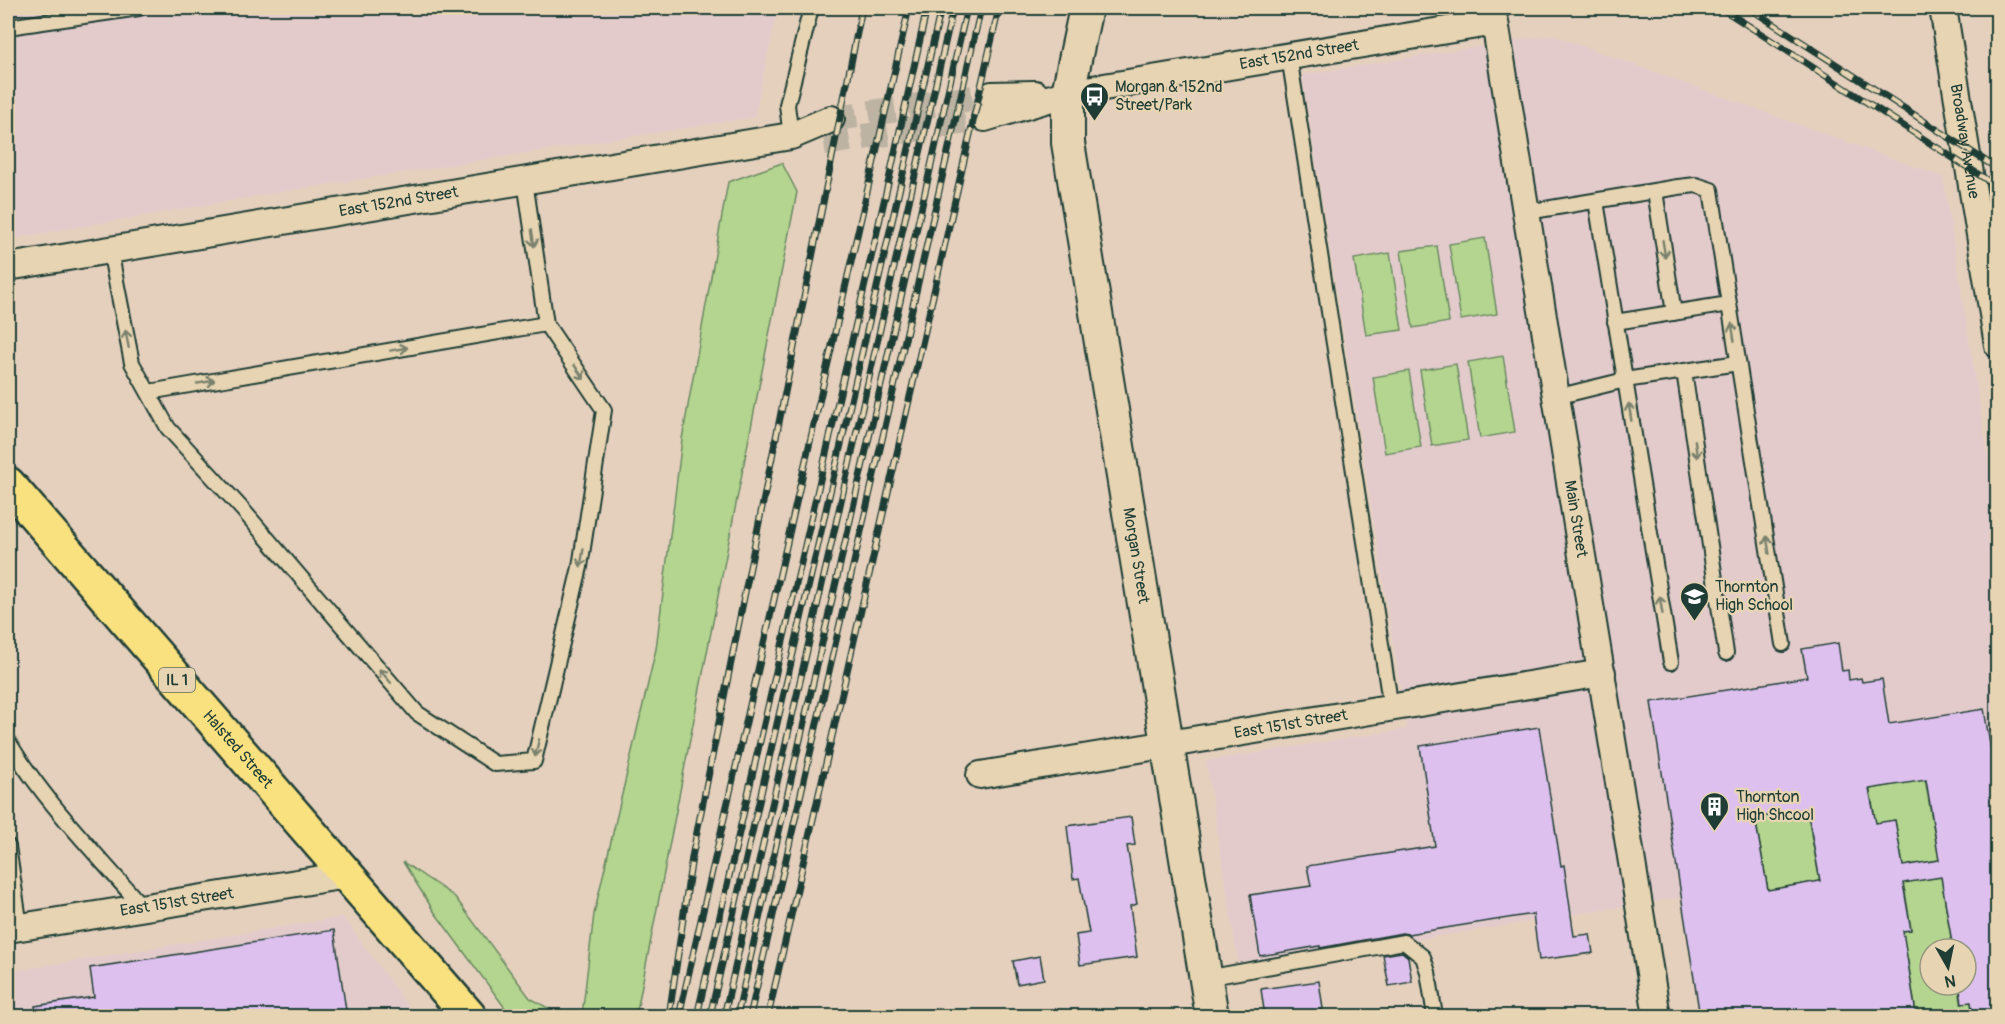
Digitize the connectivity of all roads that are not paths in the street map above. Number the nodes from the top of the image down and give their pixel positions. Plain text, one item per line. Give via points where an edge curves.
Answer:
1 (139, 8) edge
2 (811, 8) edge
3 (1086, 8) edge
4 (1944, 8) edge
5 (1495, 22) joint
6 (8, 27) edge
7 (1289, 56) junction
8 (1068, 93) junction
9 (989, 107) tunnel mouth
10 (827, 131) tunnel mouth
11 (791, 136) junction
12 (525, 180) junction
13 (1655, 191) junction
14 (1596, 201) junction
15 (1527, 212) junction
16 (110, 250) junction
17 (8, 267) edge
18 (1729, 304) junction
19 (1674, 313) junction
20 (1615, 322) junction
21 (546, 324) junction
22 (1998, 345) edge
23 (1738, 363) junction
24 (1684, 371) junction
25 (1625, 380) junction
26 (149, 392) junction
27 (1556, 397) junction
28 (8, 484) edge
29 (1784, 644) dead end
30 (1726, 653) dead end
31 (1671, 662) dead end
32 (1602, 673) junction
33 (1391, 708) junction
34 (8, 741) edge
35 (1167, 744) junction
36 (980, 775) dead end
37 (8, 846) edge
38 (347, 875) junction
39 (143, 908) junction
40 (14, 928) edge
41 (1206, 978) junction
42 (469, 1017) edge
43 (1212, 1017) edge
44 (1435, 1017) edge
45 (1657, 1017) edge

1 - 6 lane
2 - 11 lane via 787,105
3 - 8 street, Morgan Street
4 - 22 street, Broadway Avenue
5 - 7 street, East 152nd Street
5 - 15 street, Main Street
7 - 8 street, East 152nd Street
7 - 33 lane
8 - 9 street, East 152nd Street
8 - 35 street, Morgan Street via 1068,143
10 - 11 street, East 152nd Street
11 - 12 street, East 152nd Street
12 - 16 street, East 152nd Street
12 -> 21 lane
13 - 14 lane
13 - 18 lane via 1696,185 1711,190
13 -> 19 lane
14 - 15 lane
14 - 20 lane
15 - 27 street, Main Street
16 - 17 street, East 152nd Street
26 -> 16 lane via 132,363
18 - 19 lane
23 -> 18 lane
19 - 20 lane
20 - 25 lane
26 -> 21 lane
21 -> 26 lane via 604,410 580,567 534,761 495,764 417,713 168,428
23 - 24 lane
29 -> 23 lane
24 - 25 lane
24 -> 30 lane
25 - 27 lane
31 -> 25 lane
27 - 32 street, Main Street
28 - 38 main road, Halsted Street / IL 1
32 - 33 street, East 151st Street
32 - 45 street, Main Street
33 - 35 street, East 151st Street
34 - 39 lane via 19,761
35 - 36 street, East 151st Street
35 - 41 street, Morgan Street
37 - 40 lane
38 - 39 street, East 151st Street
38 - 42 main road, Halsted Street / IL 1
39 - 40 street, East 151st Street
41 - 43 street, Morgan Street
41 - 44 lane via 1404,942 1424,957

